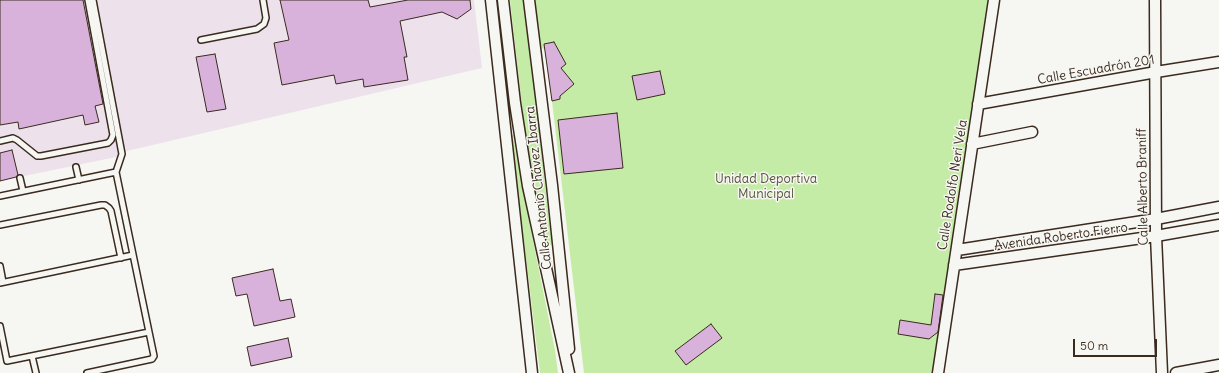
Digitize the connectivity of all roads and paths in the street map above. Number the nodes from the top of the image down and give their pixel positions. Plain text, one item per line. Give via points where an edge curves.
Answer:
1 (88, 0) edge
2 (93, 0) edge
3 (263, 0) edge
4 (491, 0) edge
5 (504, 0) edge
6 (529, 0) edge
7 (994, 0) edge
8 (1155, 0) edge
9 (200, 40) dead end
10 (1219, 62) edge
11 (1156, 72) junction
12 (978, 104) junction
13 (1032, 132) dead end
14 (0, 141) edge
15 (972, 144) junction
16 (76, 167) dead end
17 (116, 172) junction
18 (20, 178) dead end
19 (79, 180) junction
20 (23, 191) junction
21 (0, 196) edge
22 (1219, 207) edge
23 (1156, 219) junction
24 (0, 225) edge
25 (1219, 225) edge
26 (1156, 236) junction
27 (957, 250) junction
28 (133, 256) junction
29 (121, 258) junction
30 (0, 266) edge
31 (954, 266) junction
32 (2, 282) edge
33 (0, 326) edge
34 (149, 332) junction
35 (32, 356) junction
36 (1219, 365) edge
37 (36, 373) edge
38 (87, 373) edge
39 (532, 373) edge
40 (570, 373) edge
41 (938, 373) edge
42 (1162, 373) edge
43 (1176, 373) edge

1 - 14 lane via 113,135 111,140 108,143 41,156 37,156 14,138
2 - 17 lane via 122,154
3 - 9 lane via 266,18 264,24 257,29
4 - 39 street, Calle Antonio Chávez Ibarra
5 - 40 street via 515,104 528,186
6 - 40 street, Calle Antonio Chávez Ibarra via 552,185
7 - 12 street, Calle Rodolfo Neri Vela
8 - 11 street, Calle Alberto Braniff
10 - 11 street, Calle Escuadrón 201
11 - 12 street, Calle Escuadrón 201
11 - 23 street, Calle Alberto Braniff
12 - 15 street, Calle Rodolfo Neri Vela
13 - 15 street
15 - 27 street, Calle Rodolfo Neri Vela
16 - 19 lane
17 - 19 lane
17 - 28 lane
18 - 20 lane
19 - 20 lane
20 - 21 lane
22 - 23 street, Avenida Roberto Fierro
23 - 26 street, Calle Alberto Braniff
23 - 27 street, Avenida Roberto Fierro
24 - 29 lane via 105,205 111,211
25 - 26 street, Avenida Roberto Fierro
26 - 31 street, Avenida Roberto Fierro
26 - 42 street, Calle Alberto Braniff
27 - 31 street, Calle Rodolfo Neri Vela
28 - 29 lane
28 - 34 lane
29 - 32 lane
30 - 32 lane
31 - 41 street, Calle Rodolfo Neri Vela
33 - 35 lane via 7,361
34 - 35 lane
34 - 38 lane via 154,356 152,358
35 - 37 lane
36 - 43 street

